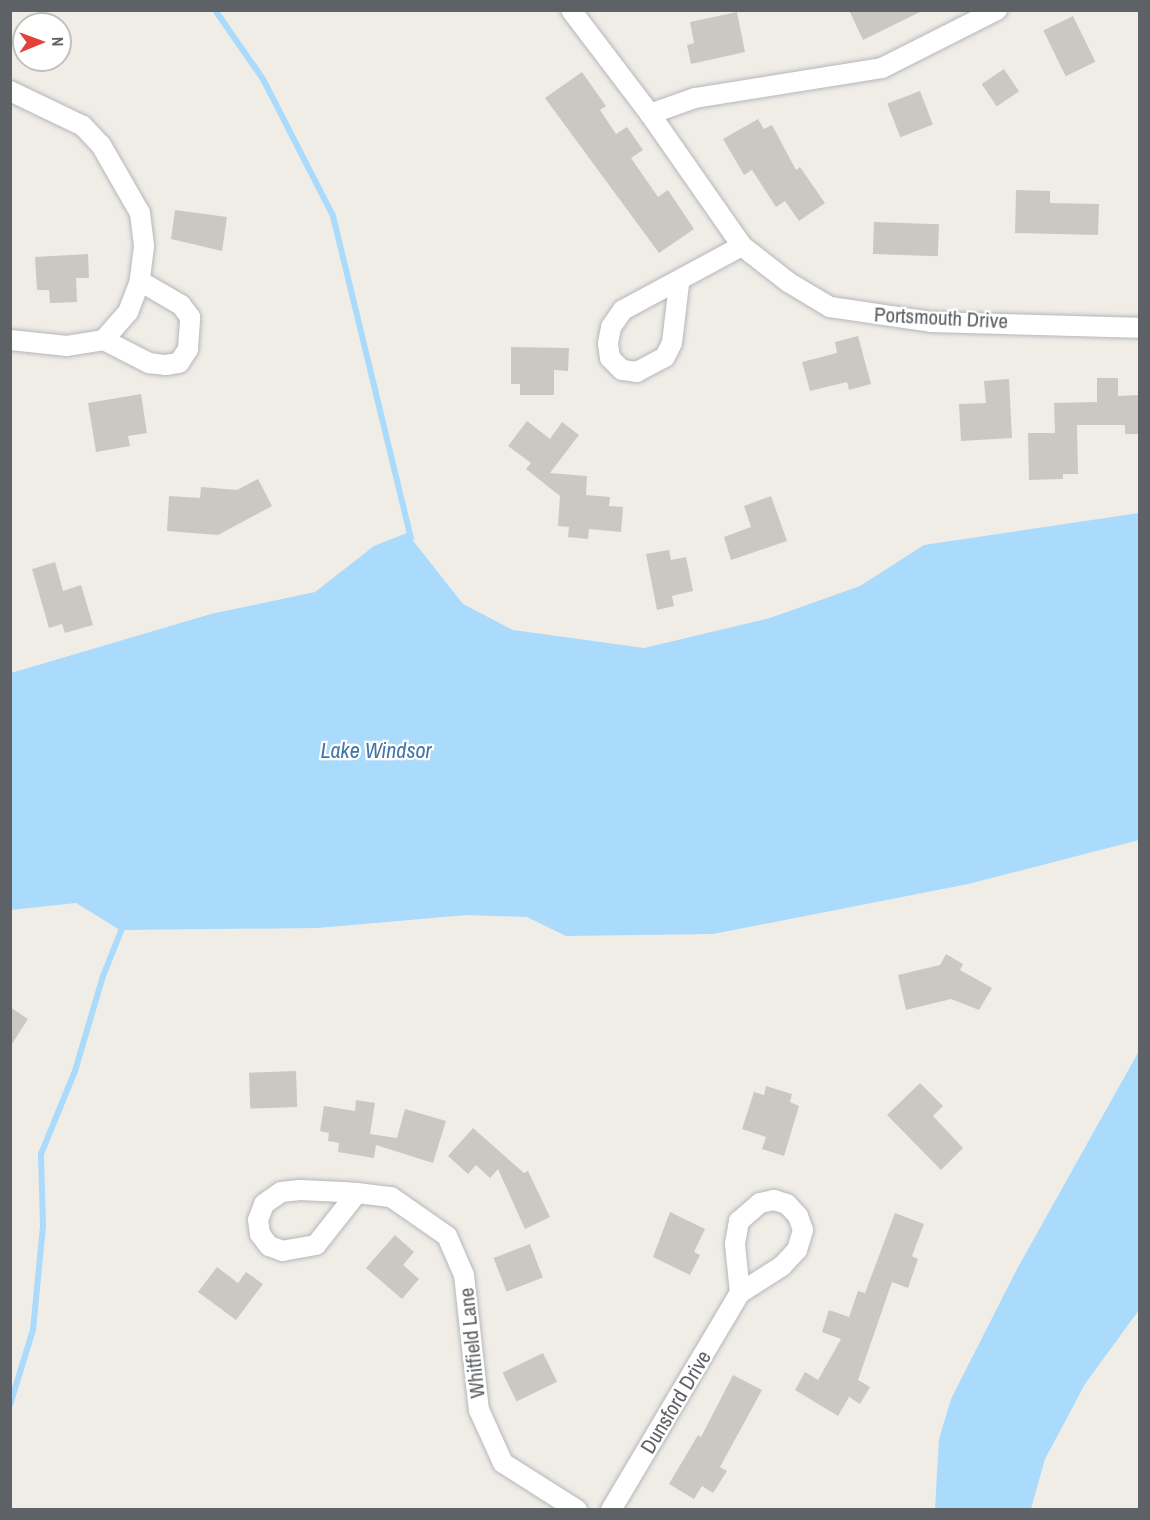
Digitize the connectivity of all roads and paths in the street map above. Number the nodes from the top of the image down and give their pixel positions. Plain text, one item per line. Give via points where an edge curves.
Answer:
1 (571, 10) edge
2 (997, 10) edge
3 (10, 91) edge
4 (650, 114) junction
5 (742, 246) junction
6 (140, 281) junction
7 (679, 284) junction
8 (1140, 328) edge
9 (10, 340) edge
10 (104, 340) junction
11 (357, 1193) junction
12 (740, 1293) junction
13 (577, 1509) edge
14 (610, 1509) edge

1 - 4 street, Portsmouth Drive
2 - 4 street via 882,68 695,98
3 - 6 street via 83,126 101,145 140,213 144,246
4 - 5 street, Portsmouth Drive
5 - 7 street
5 - 8 street, Portsmouth Drive via 788,282 830,307 931,322
6 - 10 street via 129,312
6 - 10 street via 181,305 190,318 192,331 179,363 149,363
7 - 7 street via 643,297 623,310 611,327 610,358 622,370 637,372 665,357 672,343
9 - 10 street via 67,345
11 - 11 street, Whitfield Lane via 316,1245 283,1251 269,1246 260,1234 258,1220 264,1204 281,1192
11 - 13 street, Whitfield Lane via 391,1197 447,1236 464,1275 479,1410 503,1463
12 - 12 street, Dunsford Drive via 782,1266 796,1250 802,1230 798,1216 787,1204 774,1200 760,1203 739,1221 735,1244
12 - 14 street, Dunsford Drive

